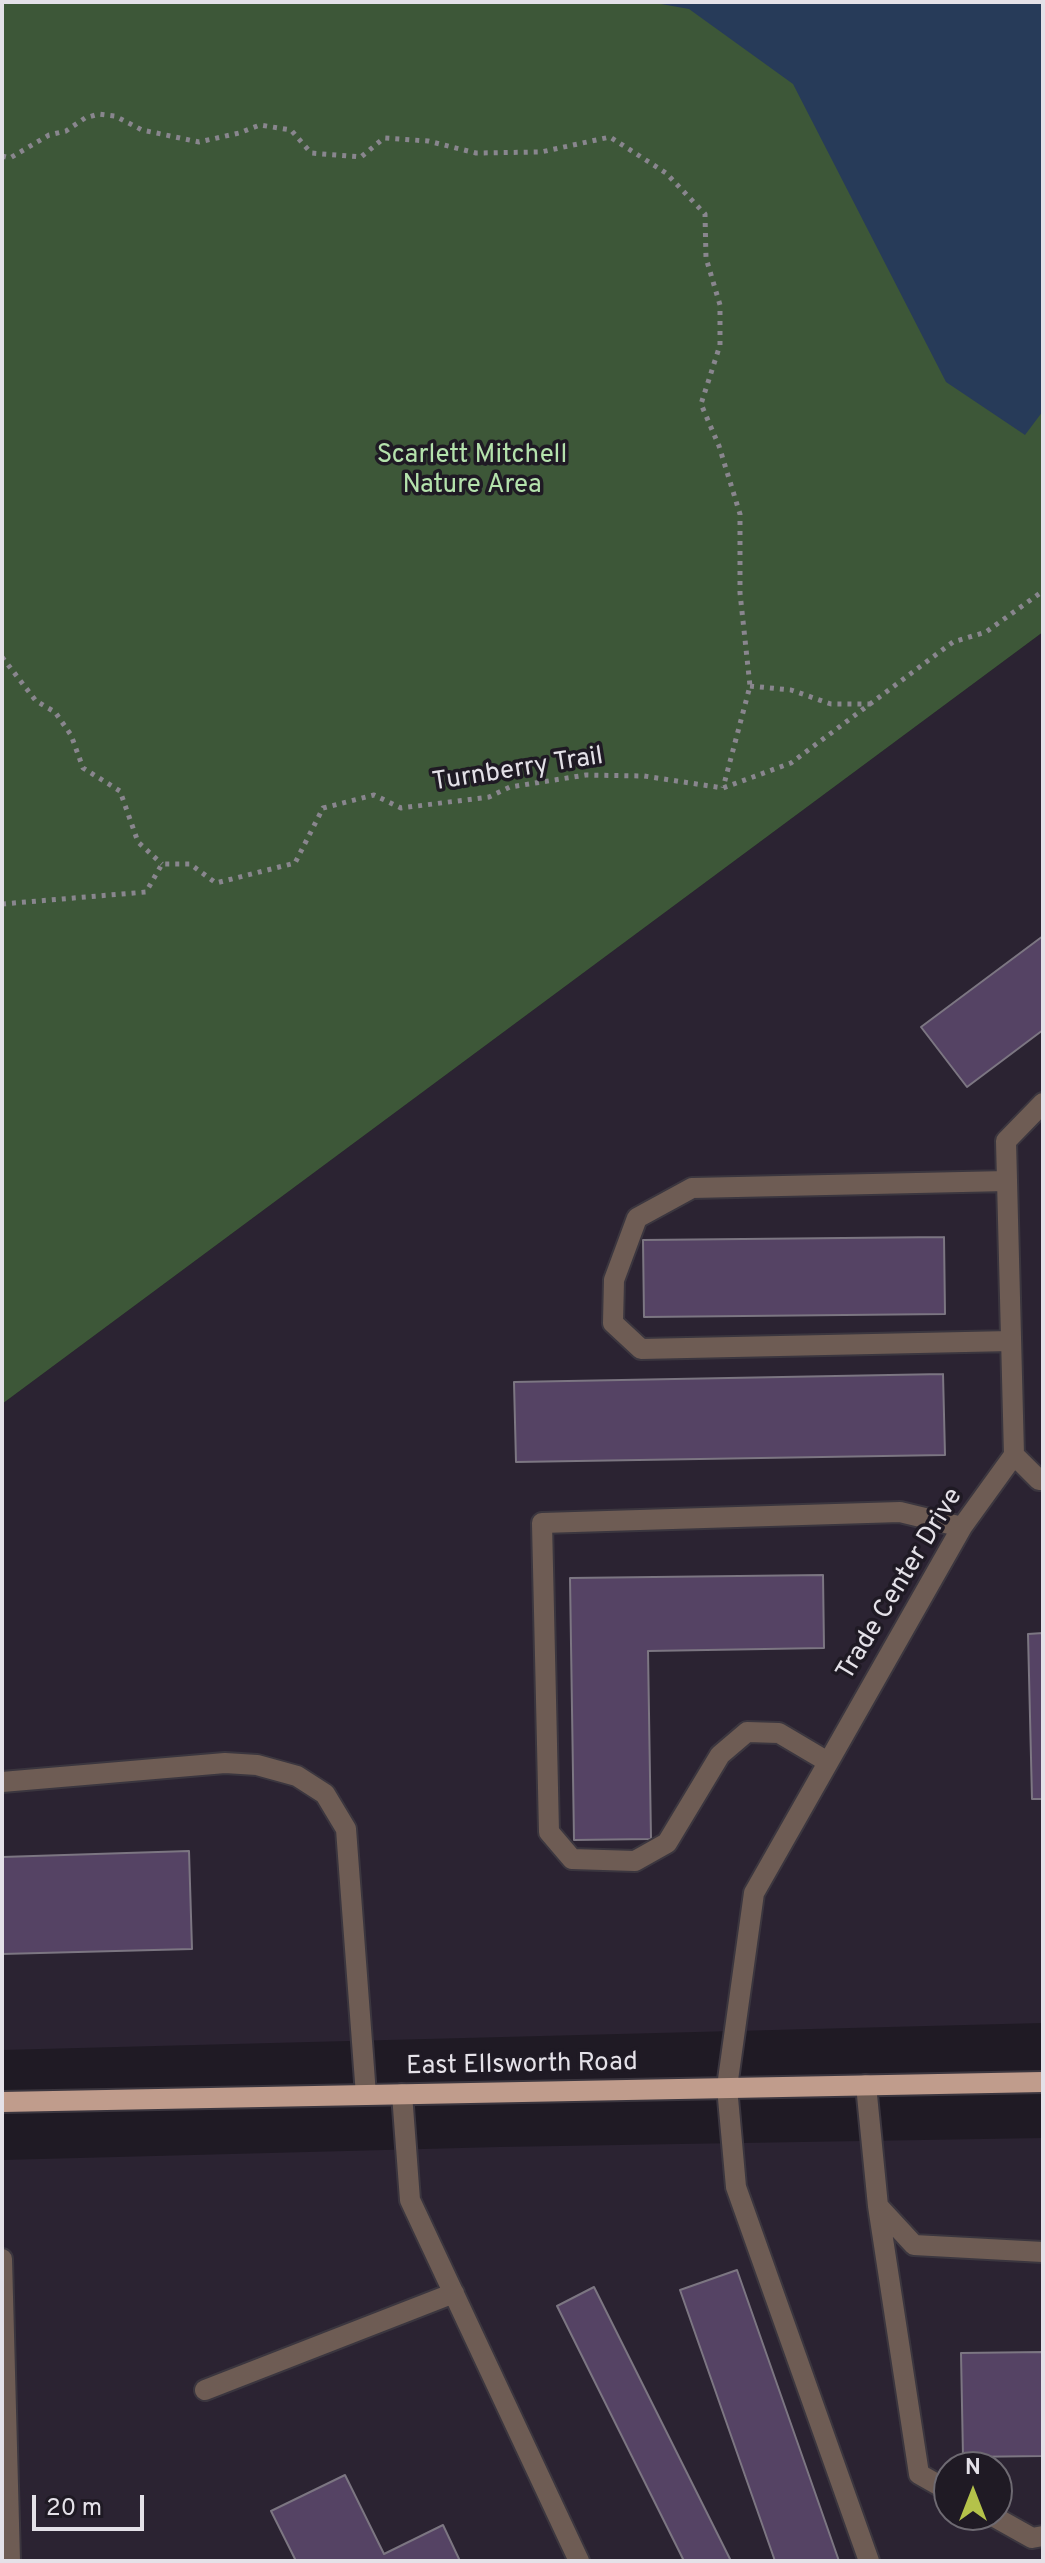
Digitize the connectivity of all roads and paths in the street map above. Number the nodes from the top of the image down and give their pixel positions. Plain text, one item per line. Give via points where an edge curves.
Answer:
1 (2, 156) edge
2 (1043, 591) edge
3 (2, 657) edge
4 (750, 686) junction
5 (872, 704) junction
6 (723, 788) junction
7 (162, 864) junction
8 (2, 904) edge
9 (1043, 1103) edge
10 (1007, 1181) junction
11 (1011, 1341) junction
12 (1014, 1455) junction
13 (1043, 1480) edge
14 (962, 1527) junction
15 (828, 1762) junction
16 (2, 1782) edge
17 (1043, 2082) edge
18 (866, 2085) junction
19 (727, 2087) junction
20 (402, 2094) junction
21 (366, 2095) junction
22 (2, 2102) edge
23 (878, 2206) junction
24 (1043, 2252) edge
25 (2, 2259) edge
26 (454, 2293) junction
27 (205, 2390) dead end
28 (933, 2482) edge
29 (1013, 2527) edge
30 (1043, 2536) edge
31 (10, 2561) edge
32 (579, 2561) edge
33 (869, 2561) edge

1 - 4 path via 10,158 99,114 199,142 260,125 291,130 311,153 361,157 384,138 428,141 476,153 541,152 610,137 666,173 705,214 706,258 720,305 720,345 701,404 740,514 740,593
2 - 5 path, Turnberry Trail via 986,632 953,642
3 - 7 path via 36,701 55,712 71,735 83,768 120,791 138,842
4 - 5 path via 791,690 831,704
4 - 6 path
5 - 6 path, Turnberry Trail via 791,763
6 - 7 path, Turnberry Trail via 644,776 586,775 510,787 489,797 401,808 374,795 323,808 295,863 216,883 190,864
7 - 8 path via 146,892
9 - 10 street via 1006,1141
10 - 11 street
10 - 11 street via 692,1188 637,1218 614,1280 613,1323 641,1349
11 - 12 street
12 - 13 street
12 - 14 street, Trade Center Drive
14 - 15 street, Trade Center Drive
14 - 15 street via 900,1512 542,1523 549,1832 572,1859 635,1861 667,1843 720,1755 747,1732 779,1733
15 - 19 street, Trade Center Drive via 754,1893
16 - 21 street via 225,1763 297,1776 325,1794 346,1829
17 - 18 main road, East Ellsworth Road
18 - 19 main road, East Ellsworth Road
18 - 23 street
19 - 20 main road, East Ellsworth Road
19 - 33 street, Trade Center Drive via 736,2187
20 - 21 main road, East Ellsworth Road
20 - 26 street via 410,2200
21 - 22 main road, East Ellsworth Road
23 - 24 street via 914,2245
23 - 28 street via 919,2474
25 - 31 street
26 - 27 street
26 - 32 street
29 - 30 street via 1032,2538

